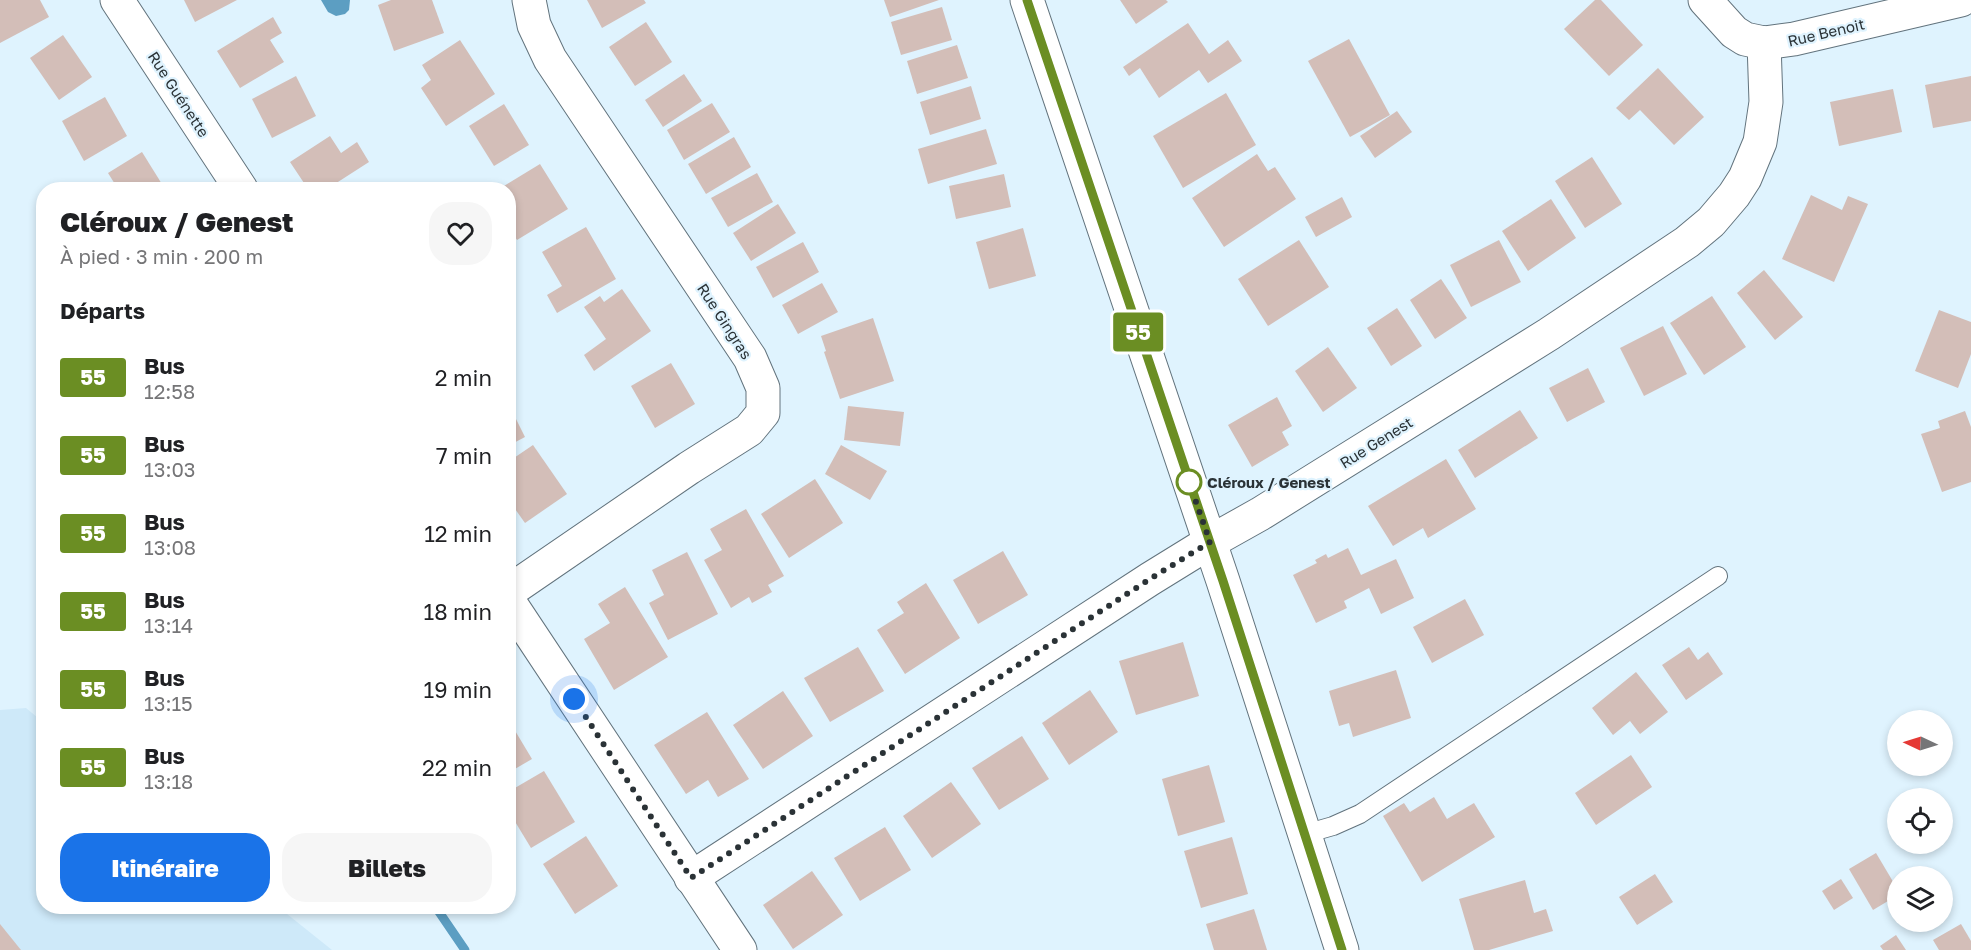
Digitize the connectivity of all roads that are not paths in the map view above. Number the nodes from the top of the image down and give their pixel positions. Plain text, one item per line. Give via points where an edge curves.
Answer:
1 (117, 0) edge
2 (529, 0) edge
3 (1027, 0) edge
4 (1705, 0) edge
5 (1961, 0) edge
6 (1764, 43) junction
7 (236, 182) edge
8 (1210, 542) junction
9 (1718, 576) dead end
10 (516, 586) edge
11 (516, 612) edge
12 (1305, 834) junction
13 (691, 878) junction
14 (740, 950) edge
15 (1342, 950) edge

1 - 7 street, Rue Guénette
2 - 10 street, Rue Gingras via 534,25 550,59 750,358 763,388 763,413 749,430
3 - 8 street
4 - 6 street, Rue Benoit via 1734,32
5 - 6 street, Rue Benoit
6 - 8 street, Rue Genest via 1766,102 1760,142 1745,178 1711,222 1549,334
8 - 12 street
8 - 13 street, Rue Genest
9 - 12 lane via 1360,814
11 - 13 street
12 - 15 street
13 - 14 street

